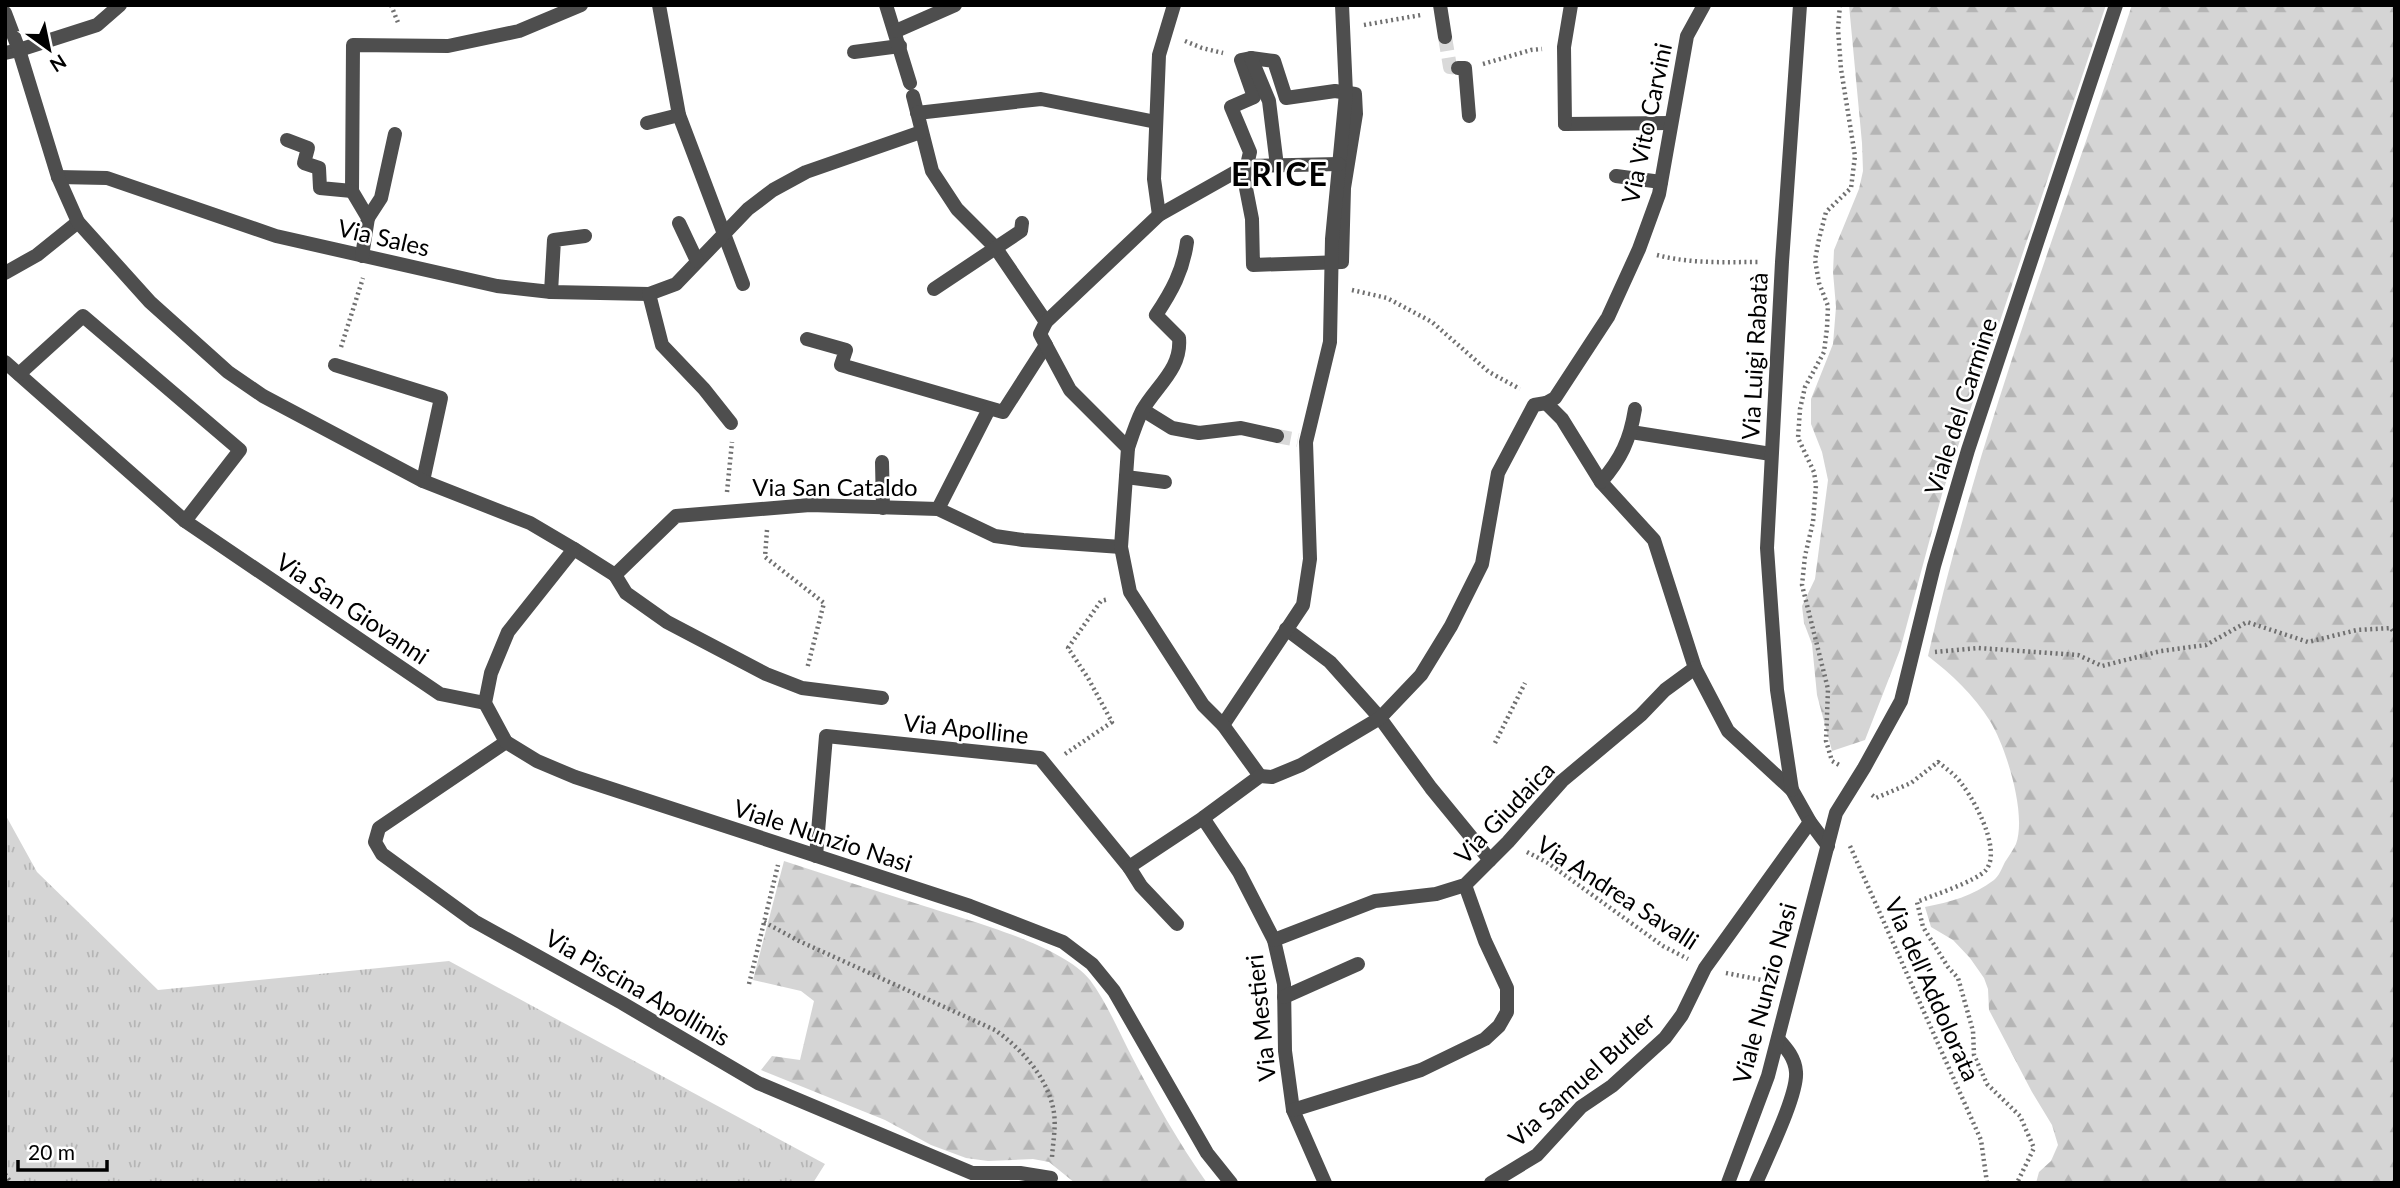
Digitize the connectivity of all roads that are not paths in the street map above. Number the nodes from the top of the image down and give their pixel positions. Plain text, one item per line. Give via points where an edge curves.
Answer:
1 (120, 5) edge
2 (581, 5) edge
3 (659, 5) edge
4 (886, 5) edge
5 (956, 5) edge
6 (1174, 5) edge
7 (1342, 5) edge
8 (1571, 5) edge
9 (1704, 5) edge
10 (1800, 5) edge
11 (2116, 5) edge
12 (1440, 9) edge
13 (5, 13) edge
14 (896, 31) junction
15 (1445, 37) tunnel mouth
16 (900, 46) junction
17 (12, 51) edge
18 (854, 52) dead end
19 (1251, 58) junction
20 (1462, 68) tunnel mouth
21 (1346, 93) junction
22 (916, 113) junction
23 (678, 115) junction
24 (1469, 116) dead end
25 (1156, 122) junction
26 (647, 123) dead end
27 (1671, 124) junction
28 (921, 132) junction
29 (395, 134) dead end
30 (287, 140) dead end
31 (1339, 164) junction
32 (1246, 166) junction
33 (1277, 166) junction
34 (1616, 176) dead end
35 (58, 177) junction
36 (1661, 182) junction
37 (352, 191) junction
38 (1160, 215) junction
39 (368, 218) junction
40 (78, 222) junction
41 (679, 223) dead end
42 (1022, 223) dead end
43 (723, 234) junction
44 (585, 236) dead end
45 (1187, 242) dead end
46 (995, 247) junction
47 (366, 256) junction
48 (697, 261) junction
49 (1331, 263) junction
50 (5, 272) edge
51 (743, 284) dead end
52 (934, 289) dead end
53 (551, 292) junction
54 (649, 294) junction
55 (1045, 324) junction
56 (807, 339) dead end
57 (1046, 345) junction
58 (5, 362) edge
59 (335, 365) road end
60 (19, 374) junction
61 (1540, 404) junction
62 (1635, 409) dead end
63 (992, 410) junction
64 (1143, 410) junction
65 (731, 423) road end
66 (1632, 432) junction
67 (1277, 436) tunnel mouth
68 (1128, 448) junction
69 (1771, 454) junction
70 (882, 462) dead end
71 (1126, 477) junction
72 (423, 481) junction
73 (1165, 482) dead end
74 (1601, 482) junction
75 (883, 508) junction
76 (937, 509) junction
77 (186, 521) junction
78 (1121, 547) junction
79 (574, 550) junction
80 (615, 575) junction
81 (1286, 629) junction
82 (1695, 668) junction
83 (882, 698) dead end
84 (485, 703) junction
85 (1380, 718) junction
86 (1223, 725) junction
87 (506, 742) junction
88 (1260, 776) junction
89 (1792, 790) junction
90 (1836, 813) joint
91 (1203, 818) junction
92 (1810, 822) junction
93 (1828, 846) junction
94 (816, 856) junction
95 (1490, 860) junction
96 (1129, 867) junction
97 (1465, 885) junction
98 (1177, 924) dead end
99 (1274, 940) junction
100 (1358, 964) dead end
101 (1284, 997) junction
102 (1778, 1039) junction
103 (1293, 1110) junction
104 (1054, 1181) edge
105 (1231, 1183) edge
106 (1325, 1183) edge
107 (1491, 1183) edge
108 (1728, 1183) edge
109 (1756, 1183) edge

1 - 17 street via 97,25
2 - 37 street via 519,31 448,46 353,45
3 - 23 street
4 - 14 street
5 - 14 street
6 - 25 street via 1159,55
7 - 21 street
8 - 27 street via 1564,47 1565,124
9 - 27 street, Via Vito Carvini via 1686,36
10 - 69 street, Via Luigi Rabatà
11 - 90 street, Viale del Carmine via 1968,450 1901,701
12 - 15 street
13 - 17 street
14 - 16 street
16 - 18 street
16 - 22 street
17 - 35 street
19 - 21 street via 1274,61 1286,98 1335,90
19 - 32 street via 1241,60 1254,97 1231,107 1250,152
19 - 33 street via 1269,101
20 - 24 street
21 - 31 street
21 - 49 street via 1355,94 1356,114 1344,188 1342,262
22 - 25 street via 1041,99
22 - 28 street
23 - 26 street
23 - 43 street
25 - 38 street via 1154,179
27 - 36 street, Via Vito Carvini
28 - 43 street, Via Sales via 806,172 773,190
28 - 46 street via 932,171 957,209
29 - 39 street via 381,198
30 - 37 street via 308,148 304,163 319,168 320,188
31 - 33 street
31 - 49 street
32 - 33 street
32 - 38 street
32 - 49 street via 1253,265
34 - 36 street
35 - 40 street
35 - 47 street, Via Sales via 107,177 276,236
36 - 61 street, Via Vito Carvini via 1639,249 1608,317 1555,398
37 - 39 street
38 - 55 street
39 - 47 street
40 - 50 street via 37,255
40 - 72 street via 150,302 228,372 263,397
41 - 48 street
42 - 46 street via 1021,231
43 - 48 street, Via Sales
43 - 51 street
44 - 53 street via 554,240
45 - 64 street via 1177,283 1156,315 1179,338 1180,349
46 - 52 street
46 - 55 street
47 - 53 street, Via Sales via 497,286
48 - 54 street, Via Sales via 676,284
49 - 81 street via 1330,342 1302,441 1310,559 1303,605
53 - 54 street, Via Sales
54 - 65 street via 662,345
55 - 57 street via 1040,334
56 - 63 street via 846,350 841,366
57 - 63 street via 1003,412
57 - 68 street via 1070,390
58 - 60 street, Via San Giovanni
59 - 72 street via 441,398
60 - 77 street, Via San Giovanni
60 - 77 street via 83,316 240,450
61 - 74 street via 1562,419
61 - 85 street, Via Vito Carvini via 1498,473 1482,564 1451,626 1421,675
62 - 66 street
63 - 76 street
64 - 67 street via 1172,428 1199,433 1241,428
64 - 68 street
66 - 69 street
66 - 74 street
68 - 71 street
69 - 89 street, Via Luigi Rabatà via 1767,548 1777,690
70 - 75 street
71 - 73 street
71 - 78 street
72 - 79 street via 530,523
74 - 82 street via 1654,540
75 - 76 street, Via San Cataldo
75 - 80 street, Via San Cataldo via 810,505 676,516
76 - 78 street, Via San Cataldo via 995,536
77 - 84 street, Via San Giovanni via 440,694
78 - 86 street via 1130,592 1203,705
79 - 80 street
79 - 84 street via 508,632 491,673
80 - 83 street via 626,593 667,622 766,674 802,688
81 - 85 street via 1330,662
81 - 86 street
82 - 89 street via 1728,731
82 - 95 street, Via Giudaica via 1562,781
84 - 87 street
85 - 88 street via 1301,765 1272,777
85 - 95 street
86 - 88 street
87 - 94 street, Viale Nunzio Nasi via 575,777
87 - 104 street, Via Piscina Apollinis via 379,828 376,842 382,855 474,921 758,1083 972,1173 1020,1173
88 - 91 street
89 - 92 street
90 - 93 street, Viale Nunzio Nasi
91 - 96 street
91 - 99 street, Via Mestieri via 1239,872
92 - 93 street
92 - 107 street, Via Samuel Butler via 1705,968 1665,1038 1581,1107 1537,1154
93 - 102 street, Viale Nunzio Nasi
94 - 96 street, Via Apolline via 826,736 1040,758
94 - 105 street, Viale Nunzio Nasi via 970,906 1073,949 1114,991 1207,1153
95 - 97 street, Via Giudaica
96 - 98 street, Via Apolline
97 - 99 street, Via Giudaica via 1436,894 1375,901
97 - 103 street via 1507,988 1507,1012 1499,1026 1485,1039 1420,1070
99 - 101 street, Via Mestieri
100 - 101 street
101 - 103 street, Via Mestieri
102 - 108 street, Viale Nunzio Nasi
102 - 109 street via 1791,1053 1796,1074
103 - 106 street, Via Mestieri

